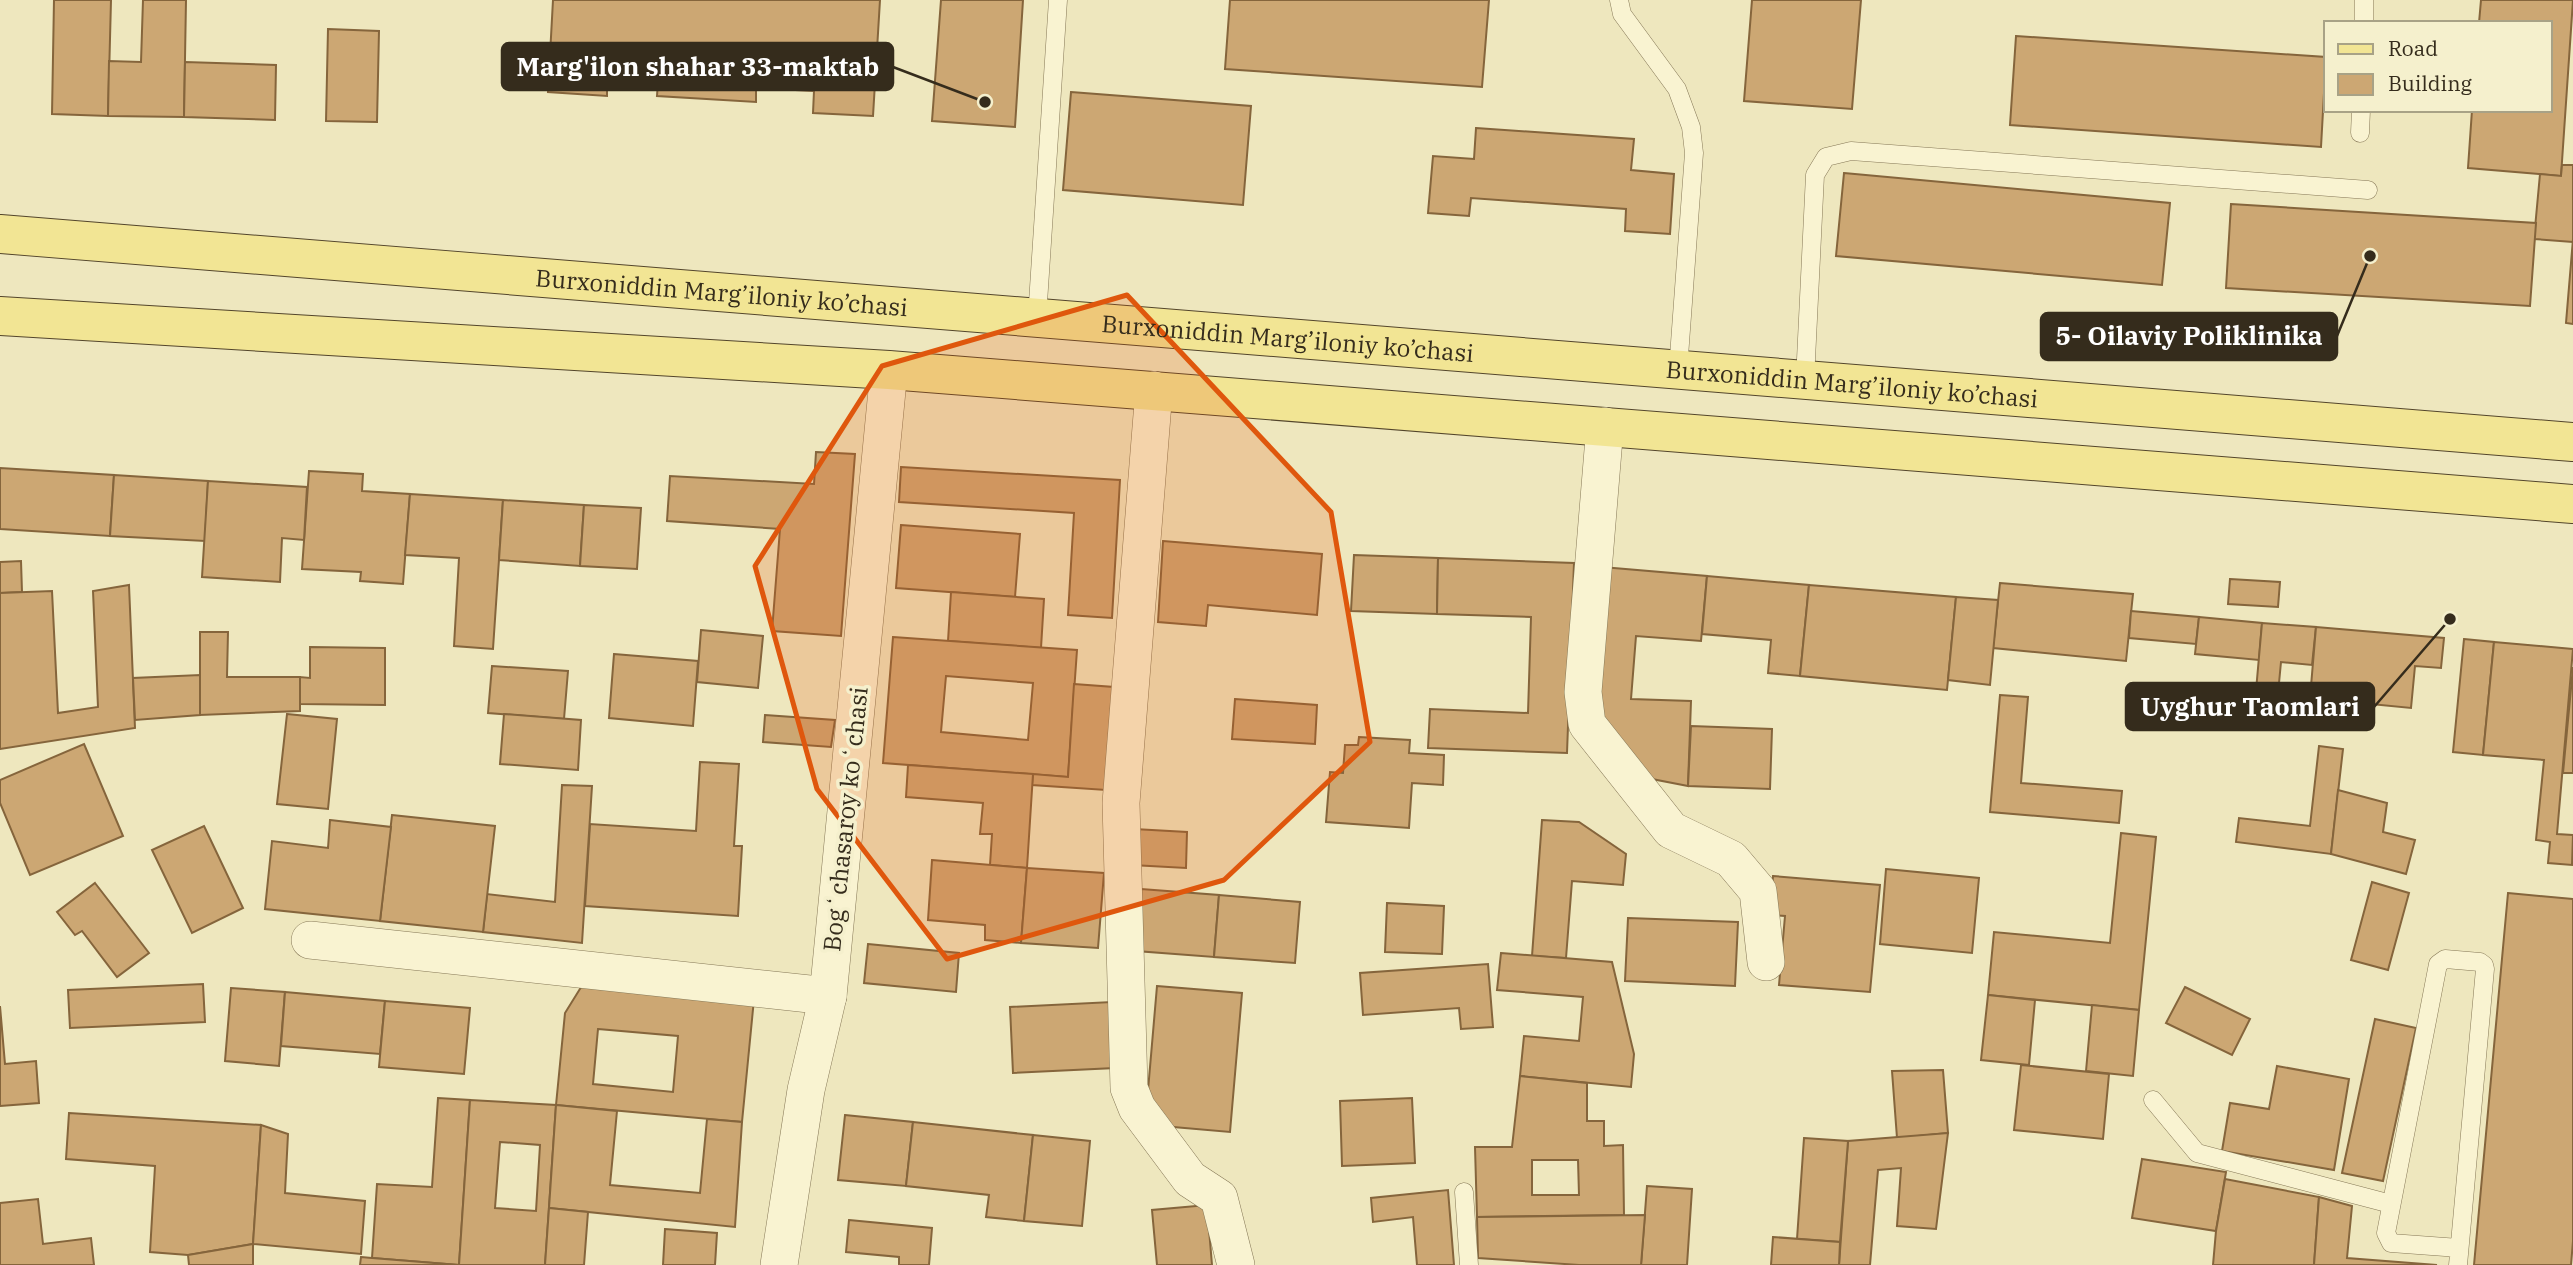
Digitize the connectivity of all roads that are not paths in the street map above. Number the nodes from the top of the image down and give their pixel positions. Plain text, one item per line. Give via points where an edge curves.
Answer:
1 (1058, 0) edge
2 (1619, 0) edge
3 (2364, 0) edge
4 (2364, 21) edge
5 (2361, 112) edge
6 (2360, 133) dead end
7 (2368, 190) dead end
8 (0, 234) edge
9 (0, 316) edge
10 (1037, 318) junction
11 (889, 370) junction
12 (1678, 370) junction
13 (1805, 380) junction
14 (1154, 390) junction
15 (1605, 426) junction
16 (2573, 442) edge
17 (2573, 504) edge
18 (310, 940) dead end
19 (1766, 962) dead end
20 (828, 996) junction
21 (2152, 1100) dead end
22 (1464, 1192) dead end
23 (2391, 1204) junction
24 (2459, 1256) edge
25 (779, 1265) edge
26 (1236, 1265) edge
27 (1469, 1265) edge

1 - 10 lane
2 - 12 lane via 1622,14 1677,89 1691,127 1694,153
3 - 4 lane
5 - 6 lane
7 - 13 lane via 1850,152 1826,157 1815,175
8 - 10 main road, Burxoniddin Marg’iloniy ko’chasi
9 - 11 main road
10 - 12 main road, Burxoniddin Marg’iloniy ko’chasi
11 - 14 main road
11 - 20 street, Bogʻchasaroy koʻchasi
12 - 13 main road, Burxoniddin Marg’iloniy ko’chasi
13 - 16 main road, Burxoniddin Marg’iloniy ko’chasi
14 - 15 main road
14 - 26 street via 1121,803 1129,1088 1137,1108 1190,1179 1219,1198
15 - 17 main road
15 - 19 street via 1583,692 1587,724 1671,830 1731,859 1758,891
18 - 20 street
20 - 25 street, Bogʻchasaroy koʻchasi via 807,1090
21 - 23 lane via 2197,1153
22 - 27 lane
23 - 24 lane via 2386,1233 2391,1243
23 - 24 lane via 2438,964 2445,959 2480,962 2485,969

